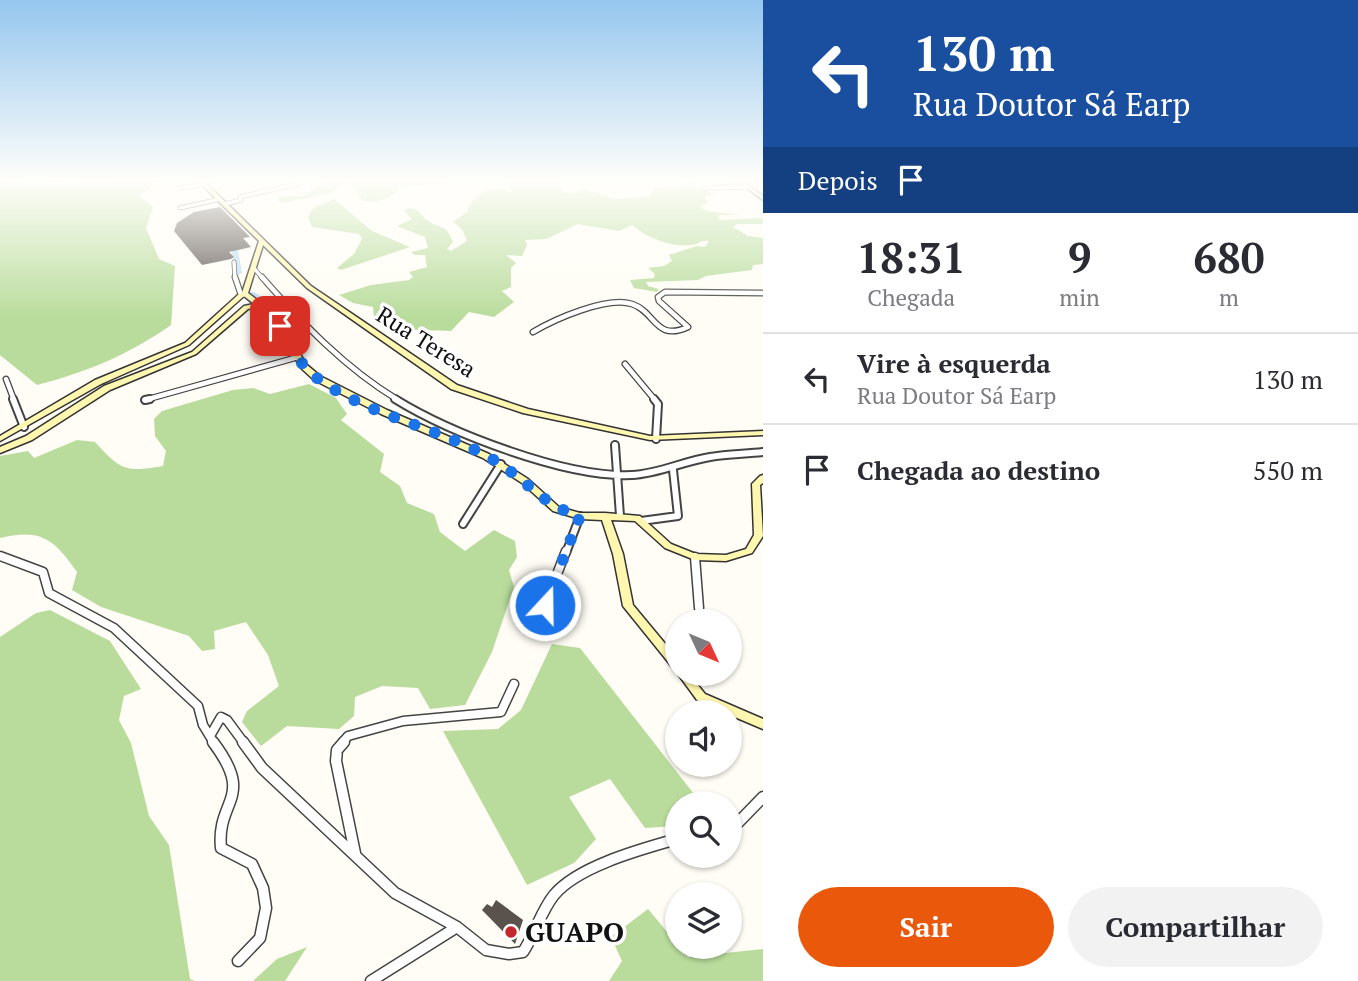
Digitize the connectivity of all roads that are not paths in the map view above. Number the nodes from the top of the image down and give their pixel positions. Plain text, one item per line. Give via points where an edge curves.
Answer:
1 (245, 227) edge
2 (246, 227) edge
3 (258, 239) junction
4 (234, 262) dead end
5 (254, 268) junction
6 (763, 293) edge
7 (243, 294) junction
8 (259, 302) junction
9 (533, 332) dead end
10 (298, 357) junction
11 (625, 364) dead end
12 (6, 379) dead end
13 (88, 387) junction
14 (99, 392) junction
15 (145, 400) dead end
16 (24, 427) junction
17 (763, 433) edge
18 (475, 435) junction
19 (0, 439) edge
20 (656, 439) junction
21 (615, 445) dead end
22 (464, 446) junction
23 (0, 450) edge
24 (763, 452) edge
25 (501, 464) junction
26 (673, 470) dead end
27 (617, 475) junction
28 (763, 478) edge
29 (620, 513) junction
30 (580, 516) junction
31 (605, 516) junction
32 (641, 521) junction
33 (463, 524) dead end
34 (0, 556) edge
35 (695, 557) junction
36 (545, 605) dead end
37 (699, 608) dead end
38 (665, 651) edge
39 (514, 684) dead end
40 (692, 686) edge
41 (763, 724) edge
42 (210, 736) junction
43 (763, 797) edge
44 (742, 823) edge
45 (665, 843) edge
46 (356, 855) junction
47 (457, 927) junction
48 (238, 961) dead end
49 (371, 981) edge

1 - 3 main road, Rua Teresa
2 - 3 main road, Rua Teresa
3 - 5 main road
3 - 20 main road, Rua Teresa via 309,287 454,387 526,411
4 - 7 street via 235,282
5 - 7 main road
5 - 18 street via 290,310 364,380 423,416
6 - 9 street via 662,294 658,297 661,304 686,323 683,330 662,329 639,307 626,303 582,310
7 - 8 main road
7 - 13 main road via 187,344
8 - 10 main road
8 - 14 main road via 246,307 194,353
10 - 15 street
10 - 22 main road via 309,372 343,391
11 - 20 street via 658,404
12 - 16 street
13 - 14 street
13 - 16 main road
14 - 23 main road via 29,438
16 - 19 main road
17 - 20 main road, Rua Teresa
18 - 22 street
18 - 27 street via 556,466
21 - 27 street
22 - 25 main road
24 - 27 street via 720,455 649,473
25 - 30 main road via 556,509
25 - 33 street
26 - 32 street via 678,516
27 - 29 street
28 - 35 main road via 756,484 759,535 749,551 726,558
29 - 31 main road
29 - 32 main road
30 - 31 main road
30 - 36 street
31 - 38 main road via 628,606
32 - 35 main road via 668,546
34 - 42 street via 40,570 46,574 49,593 114,628 198,706
35 - 37 street
39 - 46 street via 501,712 403,721 348,736 337,750 336,761
40 - 41 main road via 701,697
42 - 46 street via 216,721 221,717 227,720 262,768
42 - 48 street via 230,764 234,784 221,848 252,864 266,908 260,938
43 - 44 street via 752,805
45 - 47 street via 593,870 556,893 523,952 486,950
46 - 47 street via 395,893
47 - 49 street

